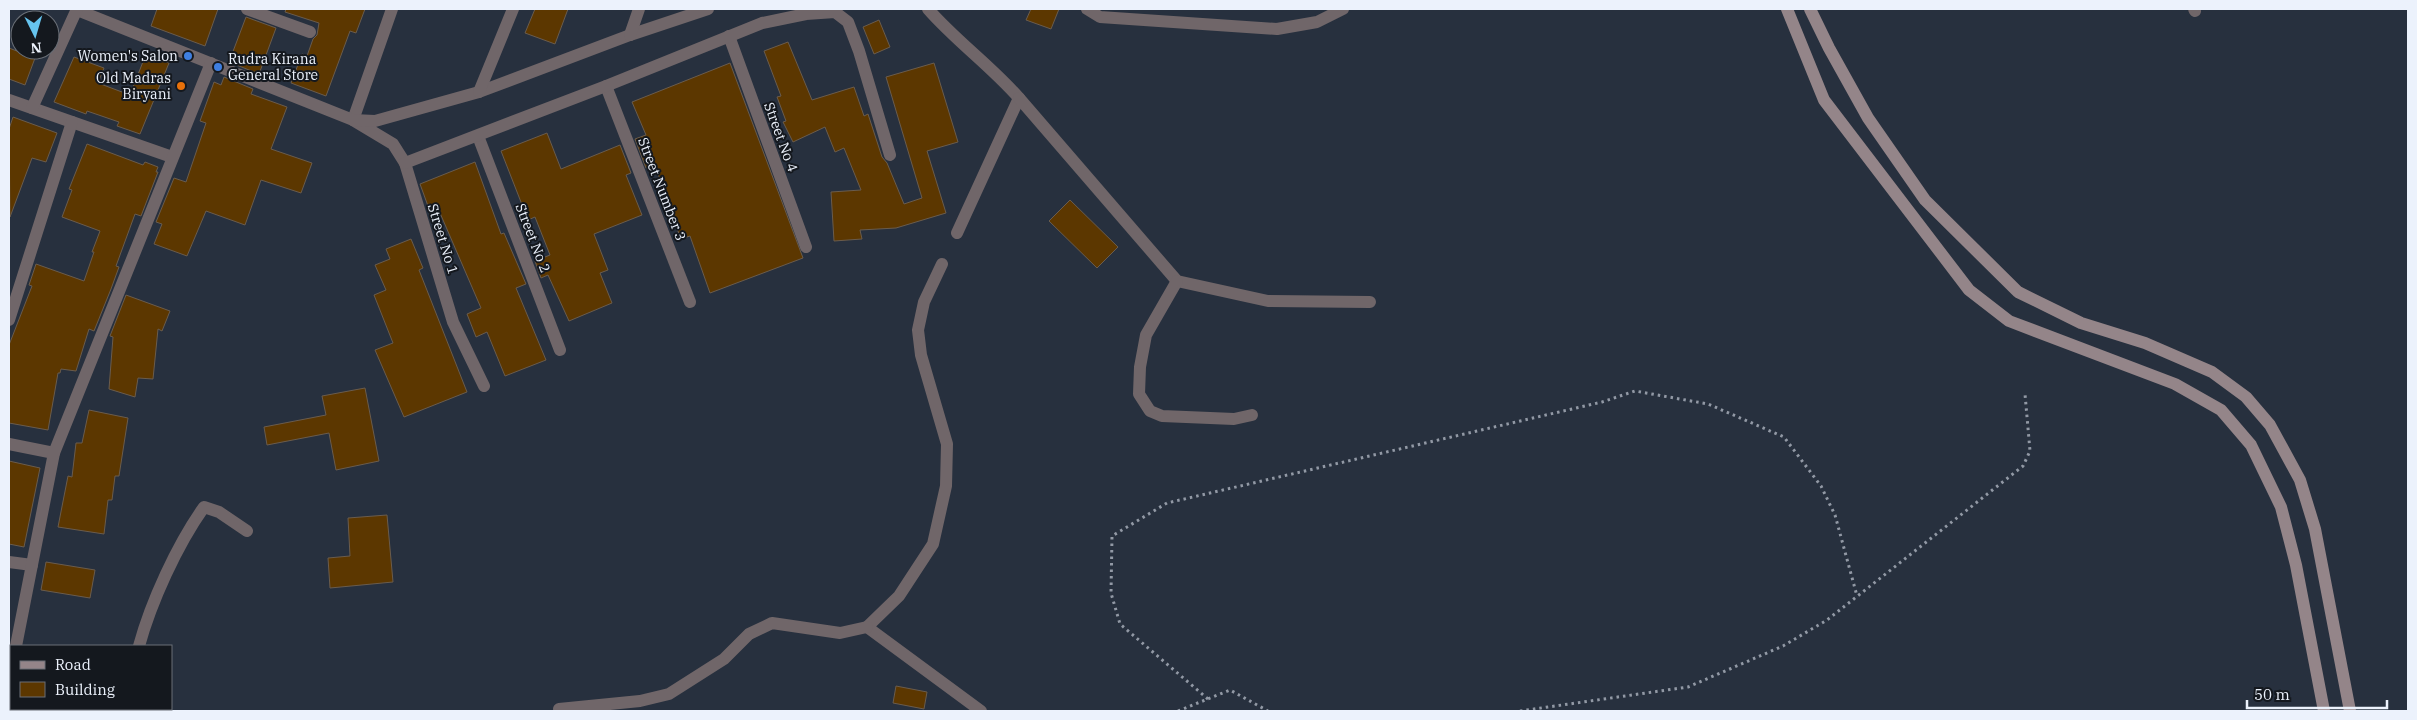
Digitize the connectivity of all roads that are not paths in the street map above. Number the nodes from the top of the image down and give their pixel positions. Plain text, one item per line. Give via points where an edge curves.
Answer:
1 (247, 9) edge
2 (392, 9) edge
3 (514, 9) edge
4 (639, 9) edge
5 (708, 9) edge
6 (928, 9) edge
7 (1087, 9) edge
8 (1343, 9) edge
9 (1787, 9) edge
10 (1810, 9) edge
11 (77, 10) edge
12 (310, 32) dead end
13 (630, 35) junction
14 (729, 36) junction
15 (210, 63) junction
16 (606, 86) junction
17 (479, 92) junction
18 (1019, 98) junction
19 (9, 100) edge
20 (32, 108) junction
21 (353, 120) junction
22 (72, 122) junction
23 (478, 136) junction
24 (890, 155) dead end
25 (172, 157) junction
26 (405, 163) junction
27 (957, 234) dead end
28 (806, 247) dead end
29 (942, 264) dead end
30 (1177, 281) junction
31 (690, 302) dead end
32 (1370, 302) dead end
33 (9, 320) edge
34 (560, 350) dead end
35 (484, 386) dead end
36 (1252, 415) dead end
37 (9, 444) edge
38 (54, 453) junction
39 (247, 531) dead end
40 (9, 562) edge
41 (32, 565) junction
42 (867, 627) junction
43 (16, 645) edge
44 (139, 645) edge
45 (559, 709) dead end
46 (981, 711) edge
47 (2324, 711) edge
48 (2350, 711) edge

1 - 12 street
2 - 21 street
3 - 17 street
4 - 13 street
5 - 13 street
6 - 18 street via 948,32 994,70
7 - 8 street via 1100,17 1276,29 1317,22
9 - 47 main road via 1824,100 1969,290 2009,321 2175,384 2222,410 2252,445 2281,507 2296,565
10 - 48 main road via 1868,118 1926,200 2018,292 2081,323 2146,343 2212,372 2246,397 2270,425 2300,480 2315,529
11 - 15 street
11 - 20 street
13 - 17 street
14 - 16 street
14 - 24 street via 762,23 835,12 848,22
14 - 28 street, Street No 4
15 - 21 street
15 - 25 street
16 - 23 street
16 - 31 street, Street Number 3
17 - 21 street via 375,121
18 - 27 street
18 - 30 street
19 - 20 street
20 - 22 street
21 - 26 street, Street No 1 via 393,144
22 - 25 street
22 - 33 street
23 - 26 street
23 - 34 street, Street No 2
25 - 38 street
26 - 35 street, Street No 1 via 453,322
29 - 42 street via 924,302 918,330 921,355 947,444 946,486 933,544 899,596
30 - 32 street via 1268,300
30 - 36 street via 1146,335 1139,394 1150,411 1162,416 1234,419
37 - 38 street
38 - 41 street
39 - 44 street via 219,512 204,507 189,529 145,624
40 - 41 street
41 - 43 street
42 - 45 street via 840,633 772,623 749,634 724,659 670,694
42 - 46 street

